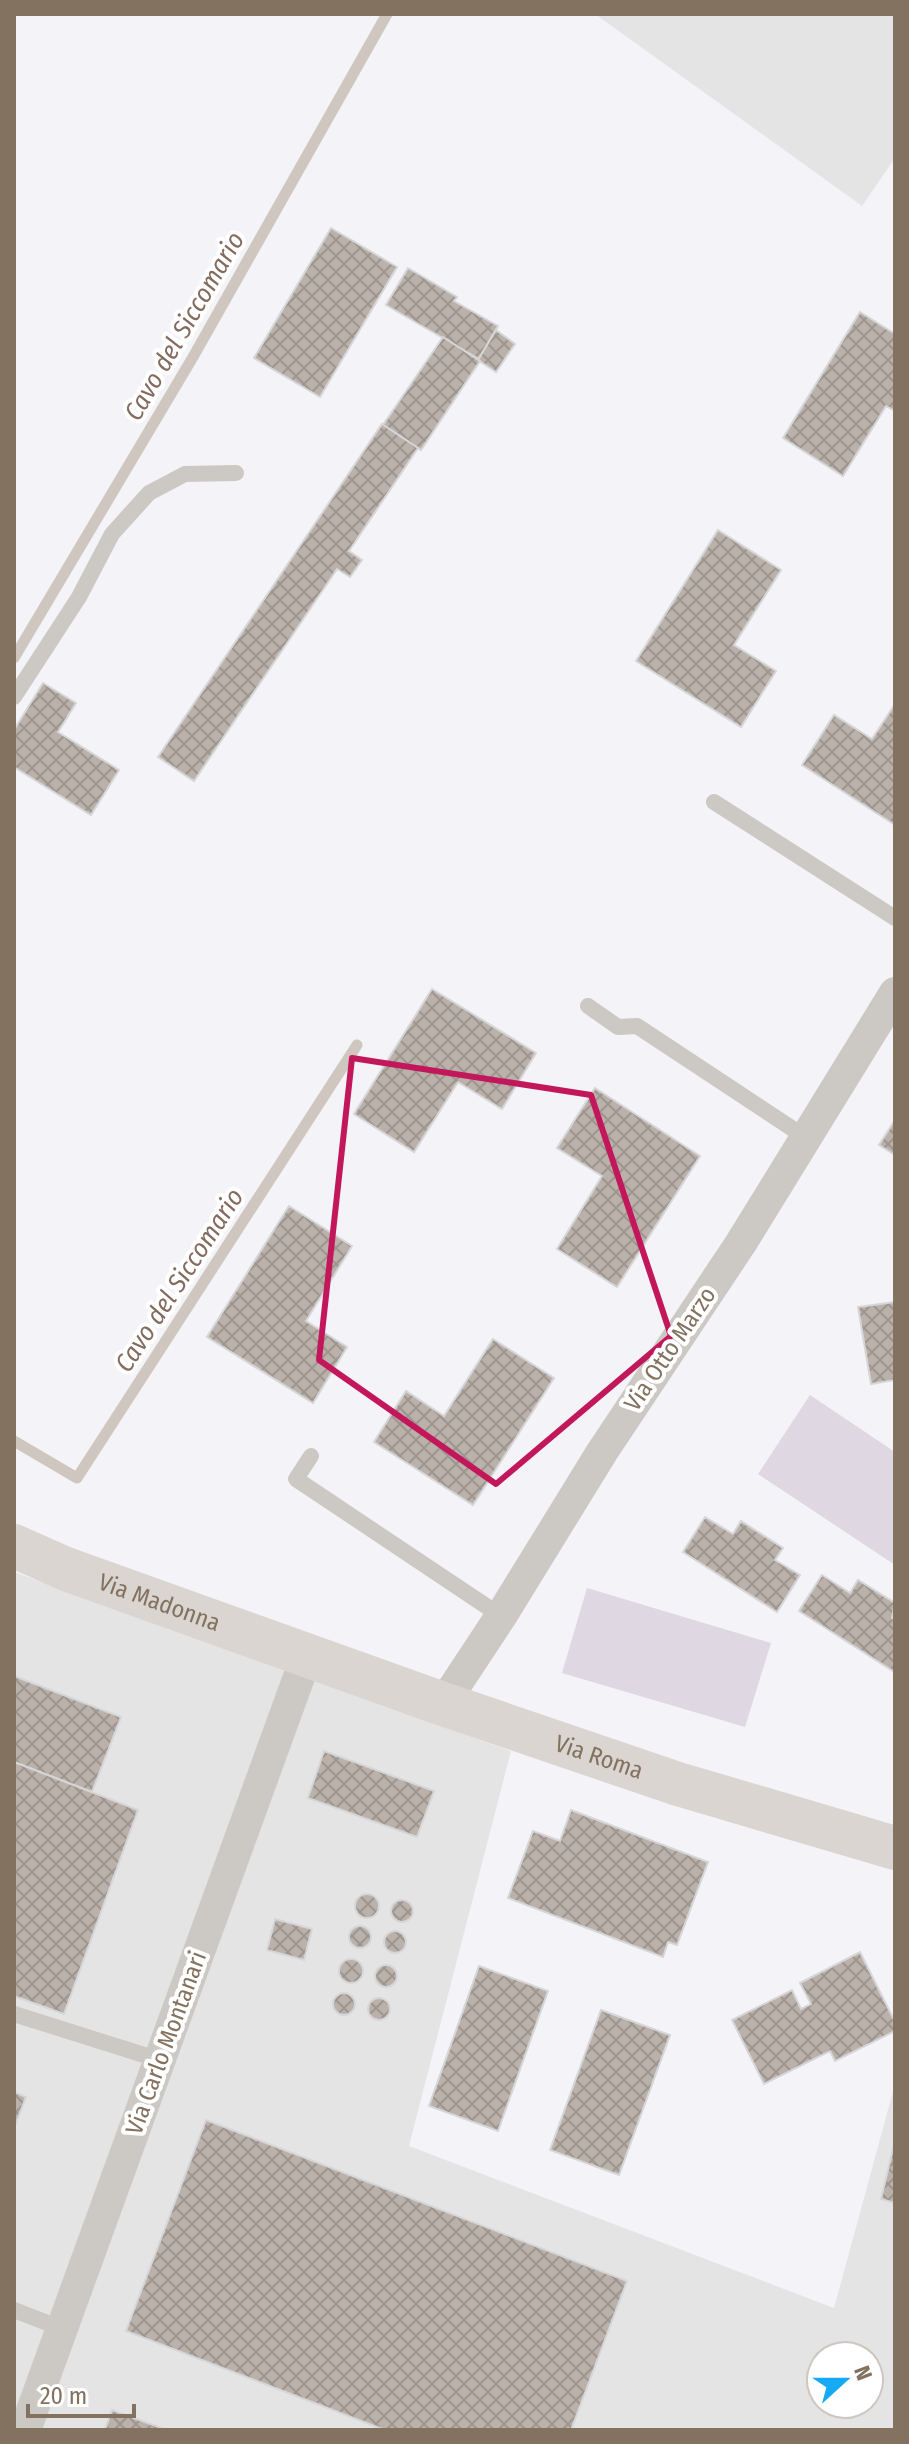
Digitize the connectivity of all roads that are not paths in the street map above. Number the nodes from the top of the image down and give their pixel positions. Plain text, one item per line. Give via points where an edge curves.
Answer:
1 (236, 473) dead end
2 (14, 697) edge
3 (714, 802) dead end
4 (895, 918) edge
5 (895, 993) edge
6 (588, 1006) dead end
7 (805, 1137) junction
8 (311, 1456) dead end
9 (14, 1546) edge
10 (501, 1616) junction
11 (307, 1655) junction
12 (443, 1704) junction
13 (895, 1848) edge
14 (14, 2014) edge
15 (160, 2060) junction
16 (14, 2310) edge
17 (63, 2329) junction
18 (25, 2430) edge

1 - 2 lane via 185,474 149,493 112,534 79,597
3 - 4 lane
5 - 7 street, Via Otto Marzo
6 - 7 lane via 618,1027 637,1026
7 - 10 street, Via Otto Marzo
8 - 10 lane via 296,1479
9 - 11 street, Via Madonna
10 - 12 street, Via Otto Marzo
11 - 12 street, Via Roma
11 - 15 street, Via Carlo Montanari
12 - 13 street, Via Roma via 678,1784
14 - 15 lane
15 - 17 street, Via Carlo Montanari
16 - 17 lane
17 - 18 street, Via Carlo Montanari

